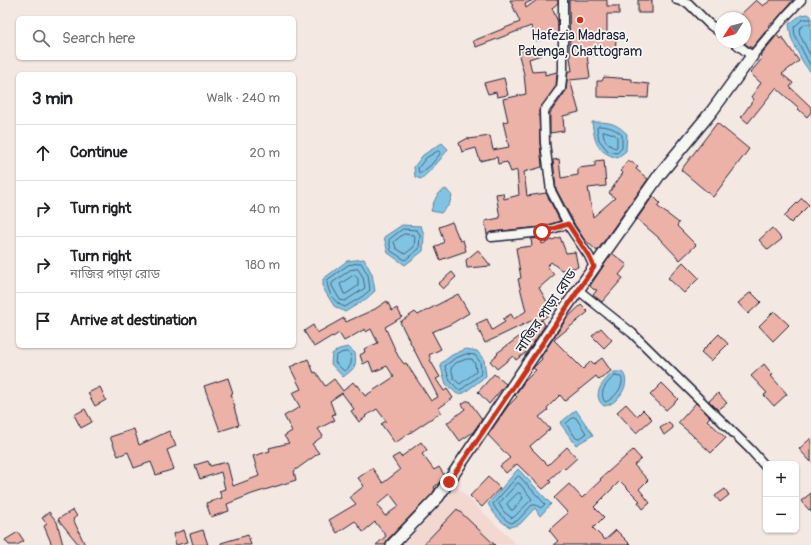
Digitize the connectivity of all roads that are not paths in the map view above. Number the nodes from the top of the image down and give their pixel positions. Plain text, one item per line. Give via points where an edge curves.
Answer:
1 (563, 0) edge
2 (677, 0) edge
3 (801, 0) edge
4 (715, 28) edge
5 (742, 48) edge
6 (752, 56) junction
7 (568, 224) junction
8 (492, 237) dead end
9 (594, 267) junction
10 (578, 290) junction
11 (763, 464) edge
12 (392, 545) edge

1 - 7 street via 563,68 560,88 544,111 551,191
2 - 4 street via 688,3
3 - 6 street
5 - 6 street
6 - 9 main road, নাজির পাড়া রোড via 712,111 660,174
7 - 8 street via 542,232
7 - 9 street
9 - 10 main road, নাজির পাড়া রোড
10 - 11 street via 632,333
10 - 12 main road, নাজির পাড়া রোড via 438,497

